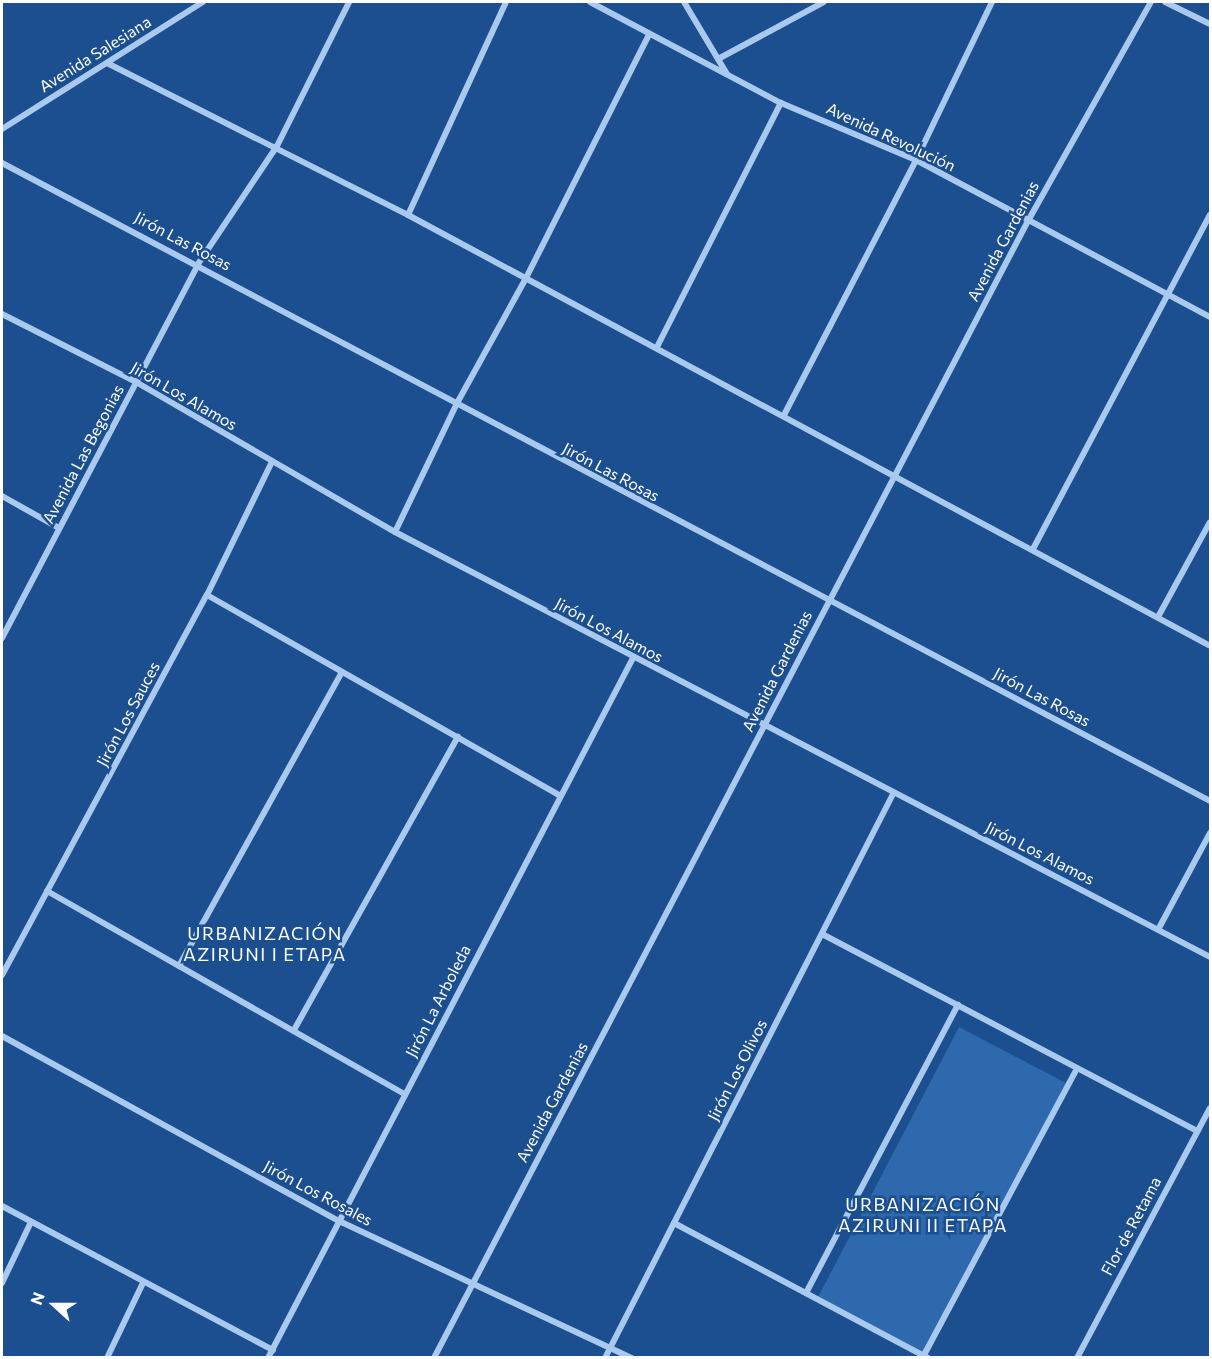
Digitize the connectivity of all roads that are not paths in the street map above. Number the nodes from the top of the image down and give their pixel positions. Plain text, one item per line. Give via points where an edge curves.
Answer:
1 (203, 2) edge
2 (349, 2) edge
3 (506, 2) edge
4 (591, 2) edge
5 (684, 2) edge
6 (824, 2) edge
7 (992, 2) edge
8 (1151, 2) edge
9 (1165, 2) edge
10 (1210, 24) edge
11 (649, 35) junction
12 (718, 59) junction
13 (106, 63) junction
14 (727, 74) junction
15 (780, 103) junction
16 (2, 129) edge
17 (277, 146) junction
18 (916, 160) junction
19 (2, 163) edge
20 (408, 215) junction
21 (1210, 215) edge
22 (1028, 221) junction
23 (198, 264) junction
24 (525, 280) junction
25 (1167, 294) junction
26 (2, 314) edge
27 (1210, 317) edge
28 (657, 347) junction
29 (136, 382) junction
30 (456, 405) junction
31 (784, 415) junction
32 (271, 464) junction
33 (895, 474) junction
34 (2, 496) edge
35 (1210, 522) edge
36 (59, 528) junction
37 (395, 532) junction
38 (1033, 549) junction
39 (207, 596) junction
40 (828, 601) junction
41 (1158, 617) junction
42 (2, 638) edge
43 (1210, 646) edge
44 (633, 658) junction
45 (342, 672) junction
46 (765, 724) junction
47 (458, 737) junction
48 (893, 794) junction
49 (559, 795) junction
50 (1210, 801) edge
51 (1210, 833) edge
52 (47, 891) junction
53 (1159, 928) junction
54 (822, 934) junction
55 (1210, 957) edge
56 (179, 966) junction
57 (2, 975) edge
58 (958, 1005) junction
59 (294, 1030) junction
60 (2, 1036) edge
61 (1077, 1068) junction
62 (405, 1094) junction
63 (1210, 1108) edge
64 (1197, 1131) junction
65 (2, 1206) edge
66 (339, 1221) junction
67 (674, 1223) junction
68 (30, 1224) junction
69 (2, 1283) edge
70 (143, 1283) junction
71 (472, 1283) junction
72 (806, 1293) junction
73 (611, 1347) junction
74 (273, 1350) junction
75 (926, 1356) edge
76 (107, 1358) edge
77 (268, 1358) edge
78 (434, 1358) edge
79 (605, 1358) edge
80 (631, 1358) edge
81 (1077, 1358) edge

1 - 13 street, Avenida Salesiana
2 - 17 street, Avenida Las Begonias
3 - 20 street
4 - 11 street, Avenida Revolución
5 - 12 street
6 - 12 street
7 - 18 street
8 - 22 street, Avenida Gardenias
9 - 10 street
11 - 14 street, Avenida Revolución
11 - 24 street
12 - 14 street
13 - 16 street, Avenida Salesiana
13 - 17 street
14 - 15 street, Avenida Revolución
15 - 18 street, Avenida Revolución
15 - 28 street
17 - 20 street
17 - 23 street, Avenida Las Begonias
18 - 22 street, Avenida Revolución
18 - 31 street
19 - 23 street, Jirón Las Rosas
20 - 24 street
21 - 25 street
22 - 25 street, Avenida Revolución
22 - 33 street, Avenida Gardenias
23 - 29 street, Avenida Las Begonias
23 - 30 street, Jirón Las Rosas
24 - 28 street
24 - 30 street
25 - 27 street, Avenida Revolución
25 - 38 street
26 - 29 street, Jirón Los Alamos
28 - 31 street
29 - 32 street, Jirón Los Alamos
29 - 36 street, Avenida Las Begonias
30 - 37 street
30 - 40 street, Jirón Las Rosas
31 - 33 street
32 - 37 street, Jirón Los Alamos
32 - 39 street, Jirón Los Sauces
33 - 38 street
33 - 40 street, Avenida Gardenias
34 - 36 street
35 - 41 street
36 - 42 street, Avenida Las Begonias
37 - 44 street, Jirón Los Alamos
38 - 41 street
39 - 45 street
39 - 52 street, Jirón Los Sauces
40 - 46 street, Avenida Gardenias
40 - 50 street, Jirón Las Rosas
41 - 43 street
44 - 46 street, Jirón Los Alamos
44 - 49 street, Jirón La Arboleda
45 - 47 street
45 - 56 street
46 - 48 street, Jirón Los Alamos
46 - 71 street, Avenida Gardenias
47 - 49 street
47 - 59 street
48 - 53 street, Jirón Los Alamos
48 - 54 street, Jirón Los Olivos
49 - 62 street, Jirón La Arboleda
51 - 53 street
52 - 56 street
52 - 57 street, Jirón Los Sauces
53 - 55 street, Jirón Los Alamos
54 - 58 street
54 - 67 street, Jirón Los Olivos
56 - 59 street
58 - 61 street
58 - 72 street
59 - 62 street
60 - 66 street, Jirón Los Rosales
61 - 64 street
61 - 75 street
62 - 66 street, Jirón La Arboleda
63 - 64 street, Flor de Retama
64 - 81 street, Flor de Retama
65 - 68 street
66 - 71 street, Jirón Los Rosales
66 - 74 street, Jirón La Arboleda
67 - 72 street
67 - 73 street, Jirón Los Olivos
68 - 69 street
68 - 70 street
70 - 74 street
70 - 76 street
71 - 73 street, Jirón Los Rosales
71 - 78 street, Avenida Gardenias
72 - 75 street
73 - 79 street, Jirón Los Olivos
73 - 80 street, Jirón Los Rosales
74 - 77 street, Jirón La Arboleda

